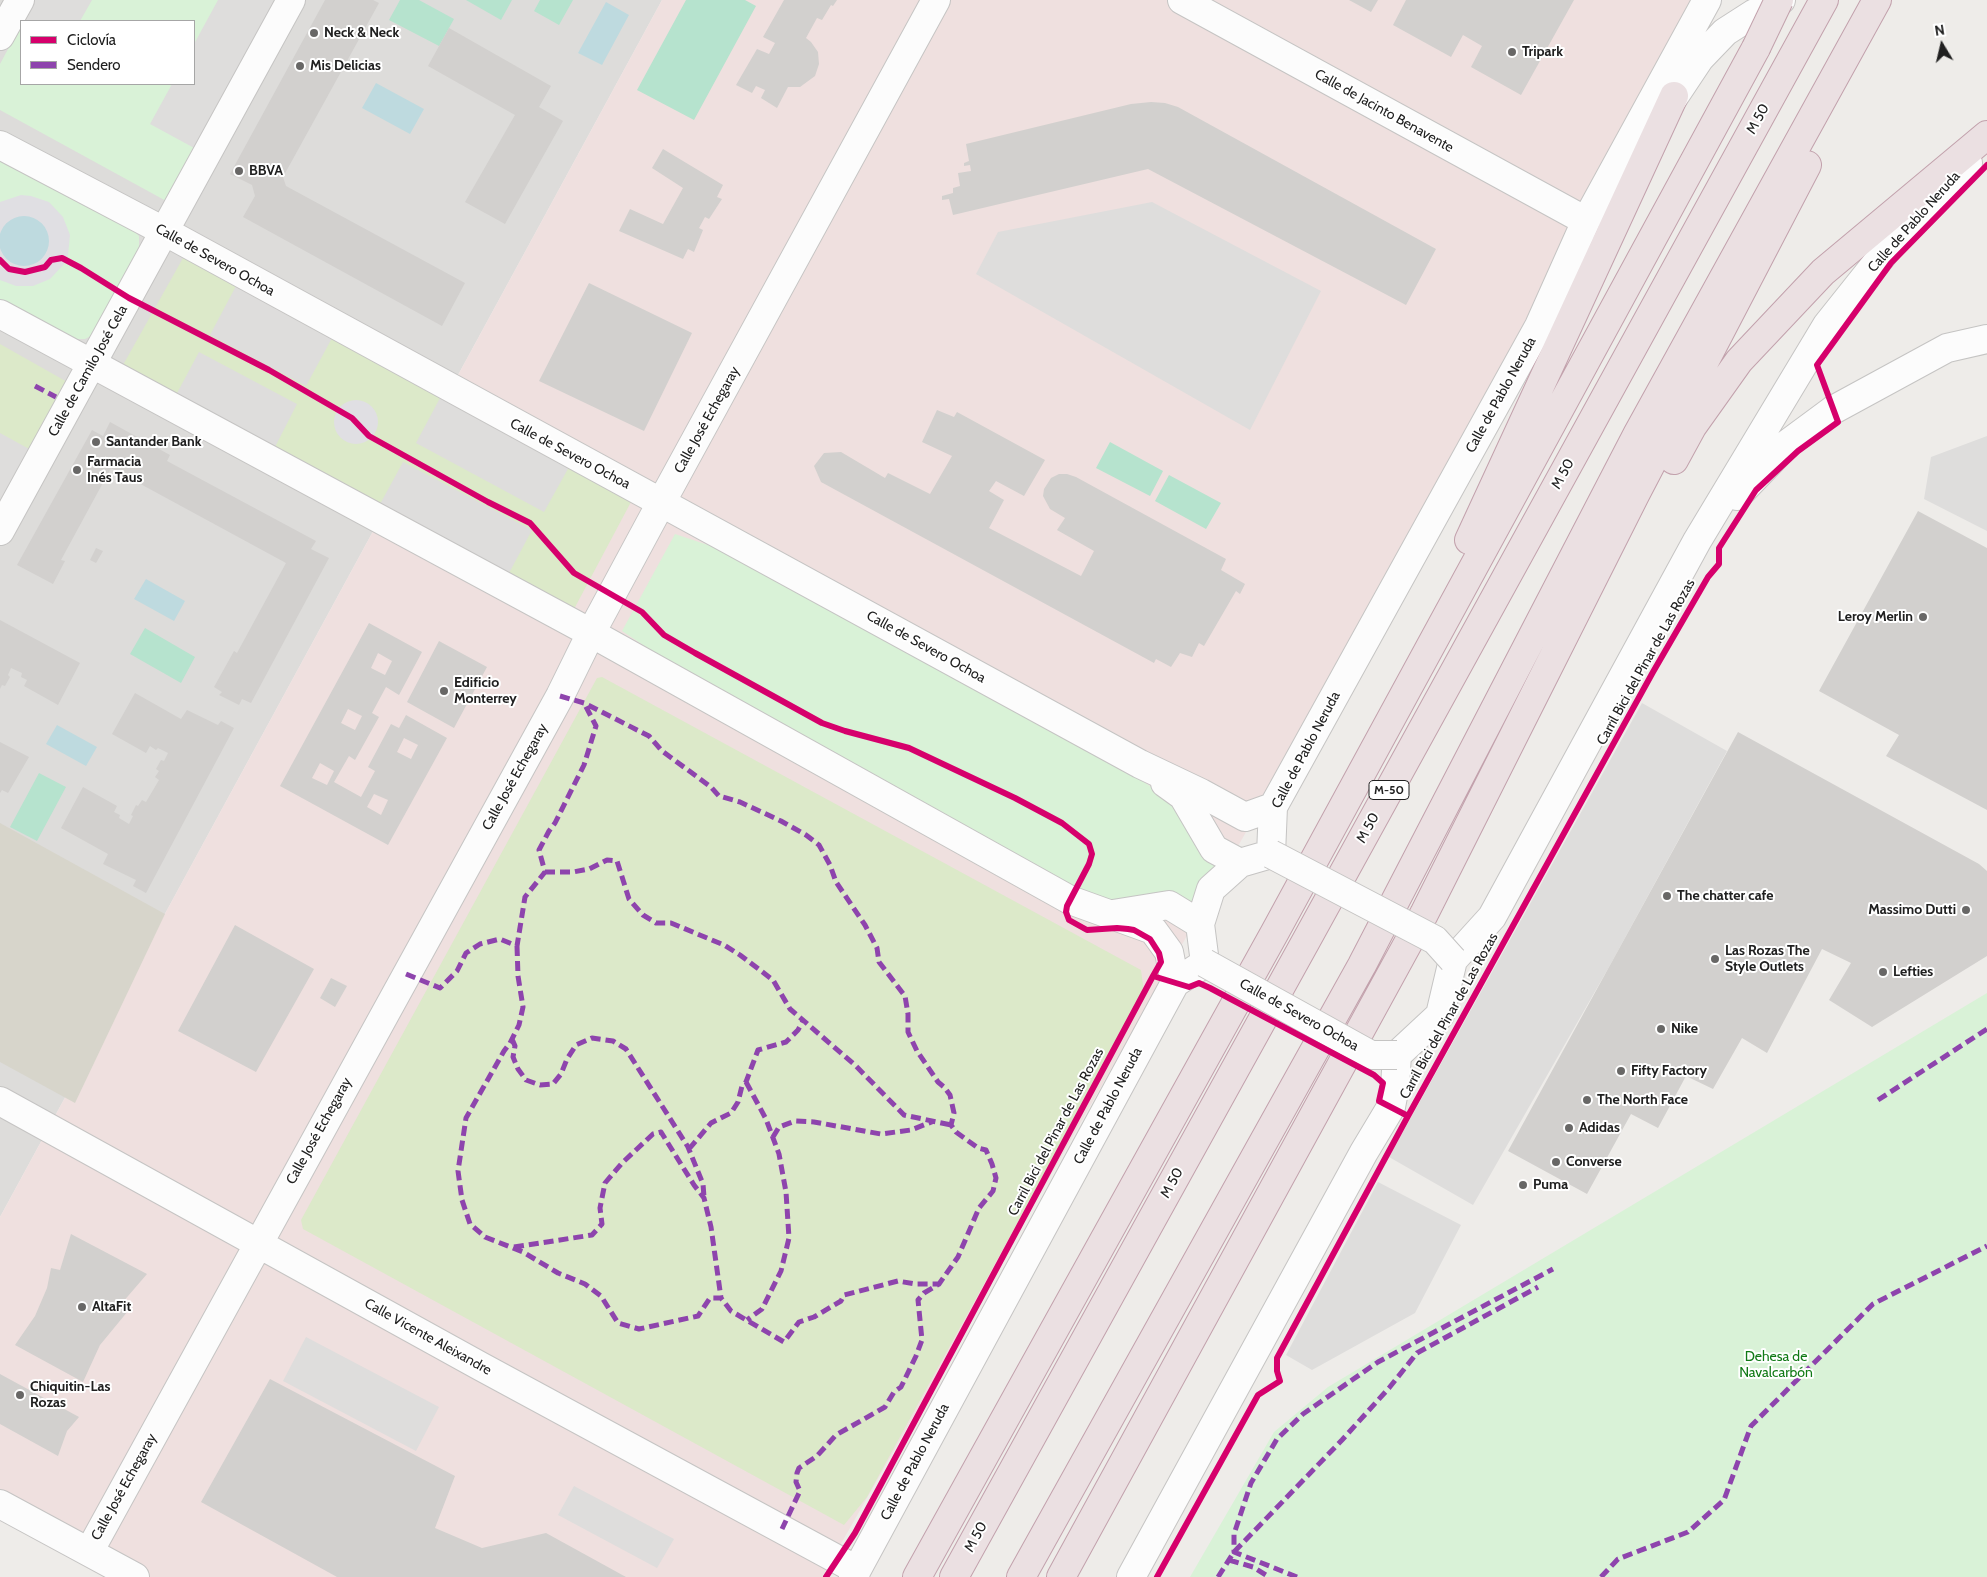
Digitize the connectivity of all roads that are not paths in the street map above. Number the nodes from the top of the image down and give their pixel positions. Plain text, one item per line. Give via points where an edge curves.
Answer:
1 (20, 0) edge
2 (290, 0) edge
3 (936, 0) edge
4 (1182, 0) edge
5 (1707, 0) edge
6 (1780, 0) edge
7 (1877, 0) edge
8 (1893, 0) edge
9 (1824, 1) edge
10 (0, 36) edge
11 (1674, 96) junction
12 (1987, 135) edge
13 (1987, 142) edge
14 (0, 145) edge
15 (1586, 222) junction
16 (165, 232) junction
17 (0, 314) edge
18 (1539, 326) junction
19 (1987, 339) edge
20 (91, 364) junction
21 (661, 503) junction
22 (0, 531) edge
23 (1704, 531) junction
24 (591, 633) junction
25 (1140, 764) junction
26 (1363, 770) junction
27 (1273, 807) junction
28 (1271, 854) junction
29 (1240, 863) junction
30 (1109, 914) junction
31 (1424, 914) junction
32 (1200, 924) junction
33 (1452, 960) junction
34 (1204, 963) junction
35 (1175, 983) junction
36 (1397, 1055) junction
37 (0, 1101) edge
38 (257, 1244) junction
39 (0, 1504) edge
40 (89, 1552) junction
41 (855, 1574) edge
42 (135, 1577) edge
43 (917, 1577) edge
44 (954, 1577) edge
45 (1021, 1577) edge
46 (1061, 1577) edge
47 (1131, 1577) edge

1 - 10 street
2 - 16 street, Calle de Camilo José Cela
3 - 21 street, Calle José Echegaray
4 - 15 street, Calle de Jacinto Benavente
5 - 15 street, Calle de Pablo Neruda
6 - 11 street via 1725,32 1700,58
6 - 26 highway, bridge
7 - 45 highway via 1638,433 1362,964
8 - 31 highway via 1635,495
9 - 44 highway, M 50 / M-50
11 - 18 street
11 - 26 highway
12 - 31 highway via 1823,272 1734,368 1692,426 1520,753
13 - 23 street, Calle de Pablo Neruda via 1890,246 1827,325
14 - 16 street, Calle de Severo Ochoa
15 - 18 street, Calle de Pablo Neruda
16 - 20 street, Calle de Camilo José Cela
16 - 21 street, Calle de Severo Ochoa
17 - 20 street
18 - 27 street, Calle de Pablo Neruda
19 - 23 street via 1946,348 1833,410 1787,444
20 - 22 street, Calle de Camilo José Cela
20 - 24 street
21 - 24 street, Calle José Echegaray
21 - 25 street, Calle de Severo Ochoa
23 - 33 street, Calle de Pablo Neruda via 1492,917
24 - 30 street via 1070,900
24 - 38 street, Calle José Echegaray via 560,696
25 - 27 street, Calle de Severo Ochoa via 1244,817
25 - 29 street, Calle de Severo Ochoa via 1184,796 1214,849
26 - 43 highway
27 - 28 street, Calle de Pablo Neruda
28 - 29 street
28 - 33 street, bridge via 1435,940
29 - 32 street via 1212,889
30 - 32 street via 1169,905
30 - 35 street via 1153,930 1169,952
31 - 46 highway
32 - 34 street
33 - 36 street via 1440,1015
34 - 35 street, Calle de Pablo Neruda
34 - 36 street, Calle de Severo Ochoa, bridge via 1371,1055
35 - 41 street, Calle de Pablo Neruda
36 - 47 street via 1391,1107
37 - 38 street, Calle Vicente Aleixandre
38 - 40 street, Calle José Echegaray
38 - 41 street, Calle Vicente Aleixandre
39 - 40 street
40 - 42 street

